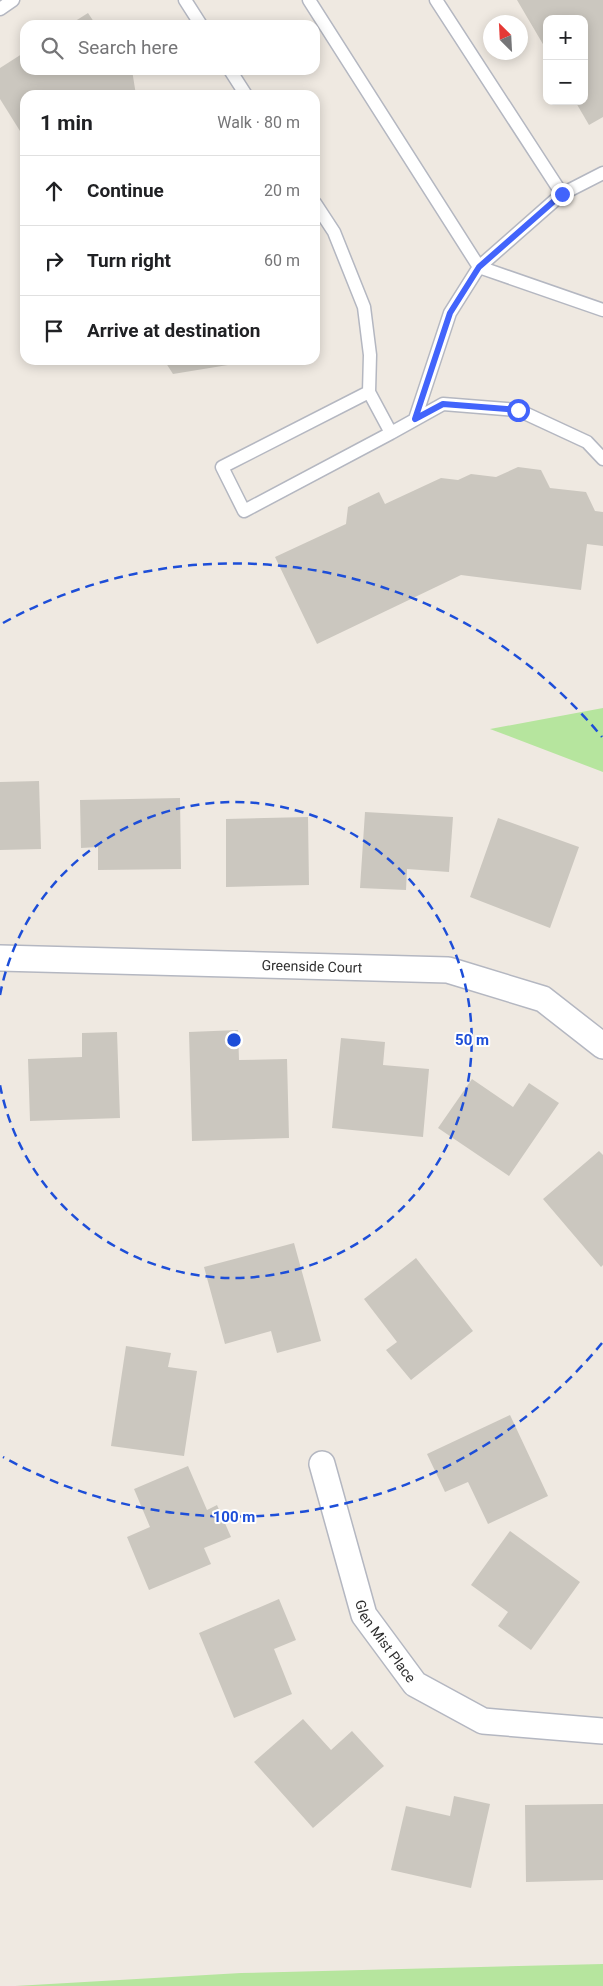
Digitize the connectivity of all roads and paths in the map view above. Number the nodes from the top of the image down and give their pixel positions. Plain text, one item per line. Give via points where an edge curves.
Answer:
1 (13, 0) edge
2 (185, 0) edge
3 (309, 0) edge
4 (436, 0) edge
5 (0, 9) edge
6 (198, 20) edge
7 (233, 75) edge
8 (243, 90) edge
9 (603, 173) edge
10 (562, 194) junction
11 (320, 211) edge
12 (479, 267) junction
13 (603, 310) edge
14 (369, 392) junction
15 (415, 419) junction
16 (391, 433) junction
17 (603, 459) edge
18 (0, 958) edge
19 (603, 1046) edge
20 (322, 1464) dead end
21 (603, 1731) edge

1 - 5 lane
2 - 6 lane
3 - 12 lane
4 - 10 lane
7 - 8 lane
9 - 10 lane
10 - 12 lane
11 - 14 lane via 334,232 364,307 370,355
12 - 13 lane
12 - 15 lane via 450,313
14 - 16 lane
14 - 16 lane via 222,467 244,511
15 - 16 lane
15 - 17 lane via 443,404 518,410 587,442
18 - 19 street, Greenside Court via 448,970 544,999
20 - 21 street, Glen Mist Place via 364,1615 415,1684 483,1721

